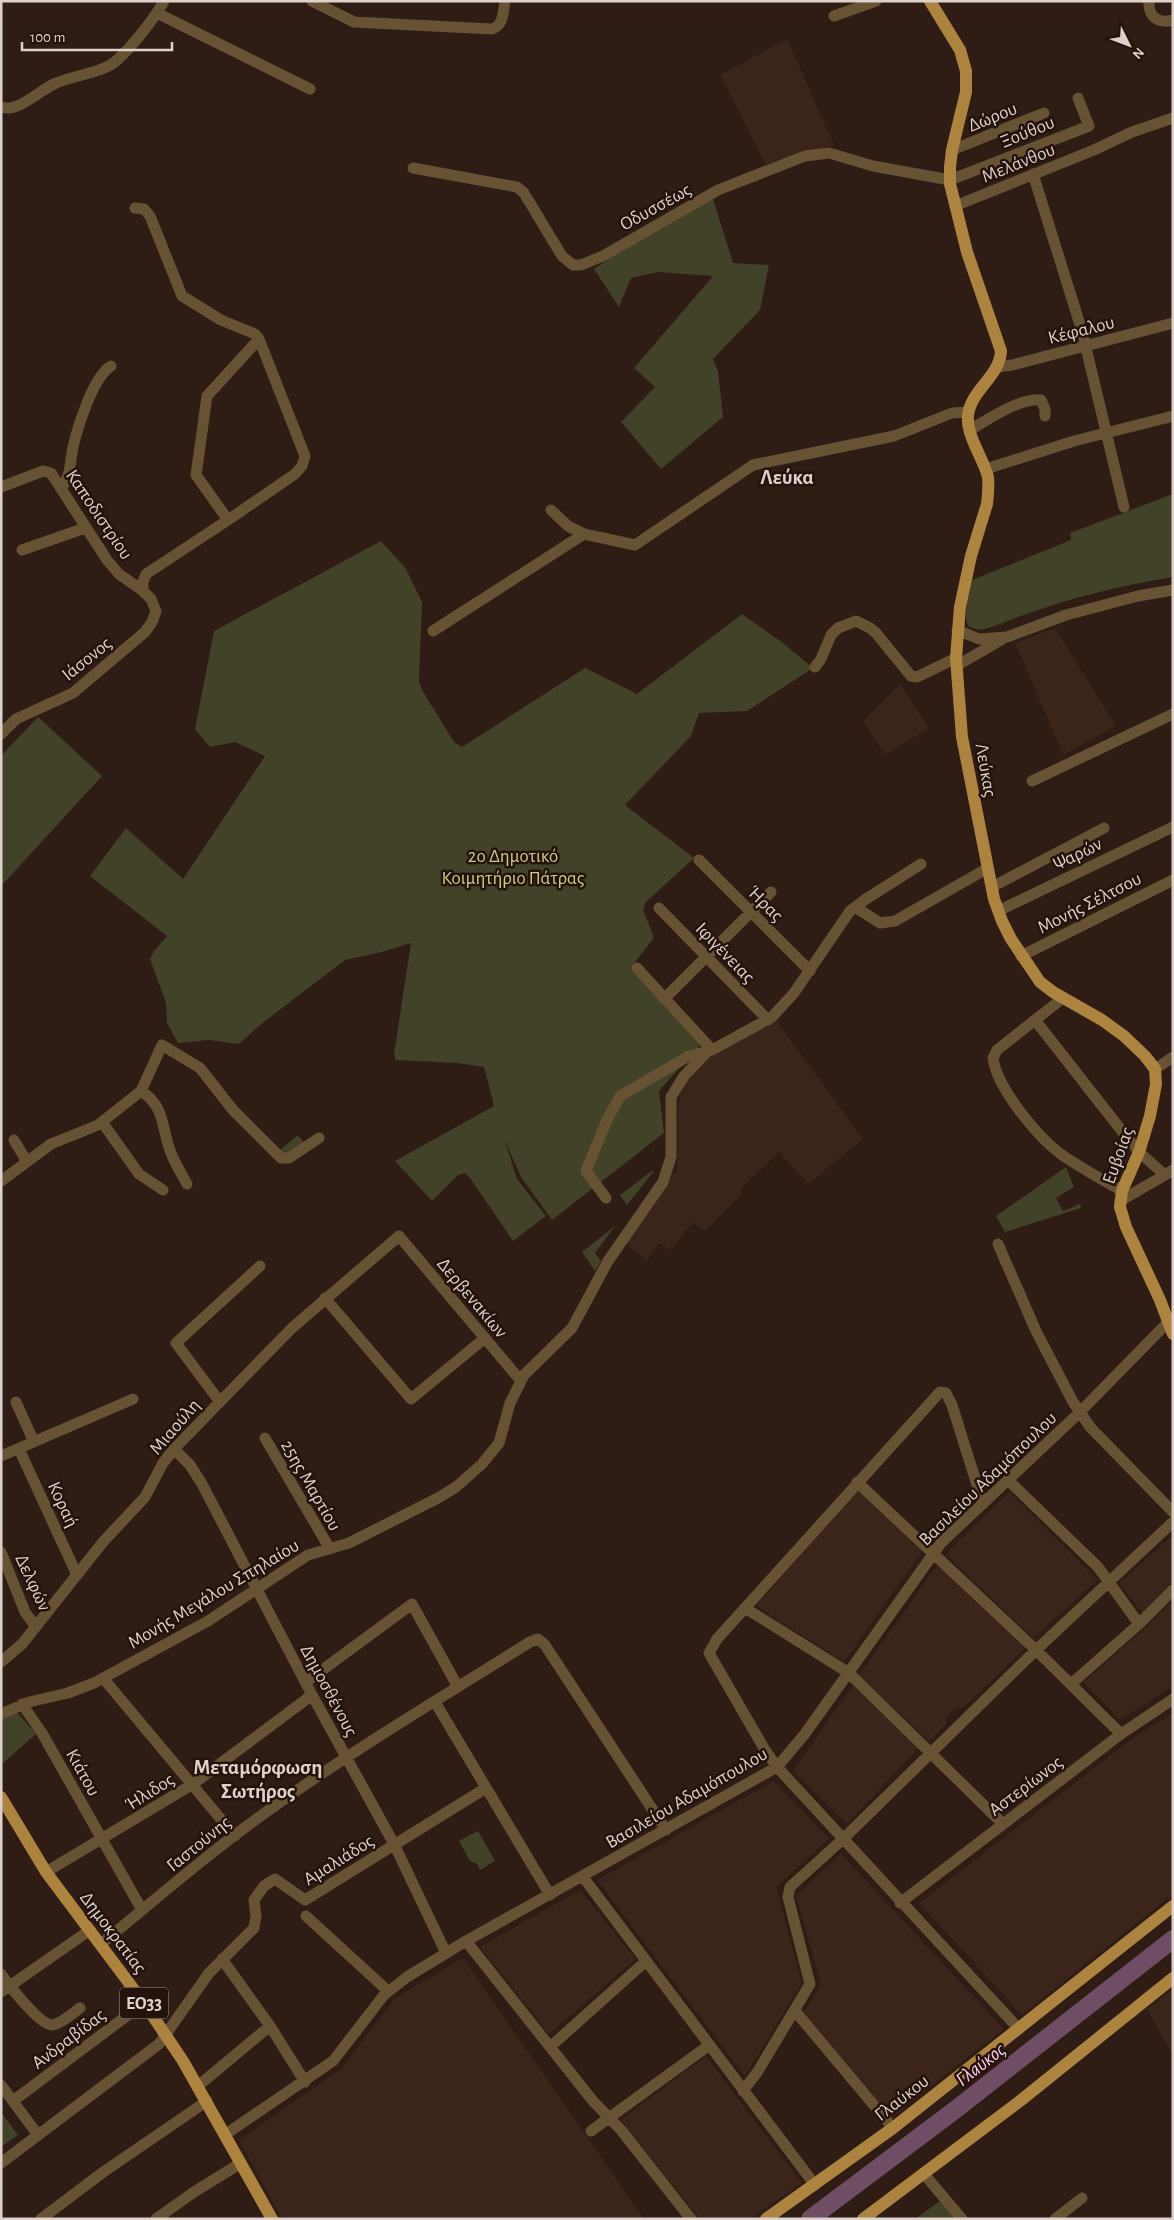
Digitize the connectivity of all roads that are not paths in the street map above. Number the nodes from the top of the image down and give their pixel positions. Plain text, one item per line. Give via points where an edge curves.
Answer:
1 (164, 1) edge
2 (312, 1) edge
3 (505, 1) edge
4 (876, 1) edge
5 (930, 1) edge
6 (1149, 3) edge
7 (157, 13) junction
8 (834, 16) dead end
9 (1173, 20) edge
10 (310, 89) dead end
11 (1078, 98) dead end
12 (1, 107) edge
13 (1044, 113) dead end
14 (1173, 118) edge
15 (952, 150) junction
16 (414, 168) dead end
17 (1033, 174) junction
18 (950, 180) junction
19 (955, 206) junction
20 (135, 208) dead end
21 (1173, 323) edge
22 (258, 339) junction
23 (1086, 345) junction
24 (111, 366) dead end
25 (997, 367) junction
26 (969, 412) junction
27 (1045, 416) dead end
28 (1173, 416) edge
29 (970, 430) junction
30 (1106, 432) junction
31 (986, 470) junction
32 (1, 487) edge
33 (61, 488) junction
34 (1124, 507) dead end
35 (550, 510) dead end
36 (228, 520) junction
37 (85, 528) junction
38 (584, 534) junction
39 (22, 550) dead end
40 (143, 590) junction
41 (1173, 590) edge
42 (156, 611) joint
43 (957, 630) junction
44 (433, 631) dead end
45 (1007, 637) junction
46 (956, 662) junction
47 (815, 667) dead end
48 (1173, 714) edge
49 (1, 734) edge
50 (1032, 781) dead end
51 (1173, 827) edge
52 (1104, 828) dead end
53 (699, 860) dead end
54 (921, 864) dead end
55 (988, 868) junction
56 (1173, 880) edge
57 (992, 887) junction
58 (771, 892) dead end
59 (855, 907) junction
60 (659, 908) dead end
61 (998, 911) junction
62 (751, 912) junction
63 (1021, 956) junction
64 (706, 958) junction
65 (638, 968) dead end
66 (810, 971) junction
67 (664, 998) junction
68 (1063, 998) junction
69 (768, 1020) junction
70 (1035, 1020) junction
71 (710, 1050) junction
72 (1173, 1056) edge
73 (1155, 1069) junction
74 (141, 1091) junction
75 (102, 1122) junction
76 (319, 1138) dead end
77 (14, 1140) dead end
78 (1138, 1152) junction
79 (27, 1162) junction
80 (1169, 1172) edge
81 (1, 1180) edge
82 (187, 1184) dead end
83 (163, 1190) dead end
84 (1121, 1196) junction
85 (606, 1198) dead end
86 (398, 1236) joint
87 (998, 1244) dead end
88 (260, 1266) dead end
89 (325, 1298) junction
90 (1171, 1324) edge
91 (485, 1338) junction
92 (521, 1381) junction
93 (133, 1399) dead end
94 (16, 1402) dead end
95 (220, 1402) junction
96 (1079, 1413) junction
97 (265, 1438) dead end
98 (34, 1442) junction
99 (19, 1448) junction
100 (174, 1449) junction
101 (1, 1456) edge
102 (1008, 1480) junction
103 (857, 1482) junction
104 (983, 1504) junction
105 (1173, 1512) edge
106 (1173, 1522) edge
107 (330, 1549) junction
108 (1, 1552) edge
109 (933, 1552) junction
110 (77, 1575) junction
111 (1109, 1581) junction
112 (258, 1589) junction
113 (1173, 1590) edge
114 (745, 1608) junction
115 (1139, 1624) junction
116 (36, 1627) junction
117 (1036, 1650) junction
118 (1, 1662) edge
119 (849, 1673) junction
120 (103, 1678) junction
121 (306, 1682) junction
122 (1071, 1684) junction
123 (458, 1687) junction
124 (312, 1695) junction
125 (1173, 1699) edge
126 (435, 1702) junction
127 (22, 1704) junction
128 (1, 1714) edge
129 (1121, 1734) junction
130 (930, 1752) junction
131 (345, 1757) junction
132 (777, 1768) junction
133 (194, 1784) junction
134 (486, 1788) junction
135 (1, 1797) edge
136 (1003, 1824) junction
137 (666, 1830) junction
138 (235, 1836) junction
139 (843, 1839) junction
140 (102, 1840) junction
141 (394, 1844) junction
142 (46, 1872) junction
143 (583, 1877) junction
144 (550, 1895) junction
145 (900, 1903) junction
146 (1173, 1906) edge
147 (142, 1910) junction
148 (306, 1916) dead end
149 (90, 1930) junction
150 (466, 1941) junction
151 (101, 1944) junction
152 (446, 1953) junction
153 (222, 1959) junction
154 (646, 1961) junction
155 (1, 1974) edge
156 (1173, 1978) edge
157 (6, 1989) edge
158 (388, 1991) junction
159 (144, 2003) junction
160 (80, 2008) dead end
161 (795, 2011) junction
162 (270, 2026) junction
163 (1019, 2030) junction
164 (166, 2035) junction
165 (708, 2046) junction
166 (550, 2047) junction
167 (305, 2082) junction
168 (1, 2085) edge
169 (198, 2086) junction
170 (743, 2091) junction
171 (207, 2101) junction
172 (13, 2102) junction
173 (610, 2118) junction
174 (893, 2128) junction
175 (591, 2131) dead end
176 (226, 2134) junction
177 (38, 2135) junction
178 (1, 2163) edge
179 (242, 2163) junction
180 (924, 2174) junction
181 (815, 2185) junction
182 (1082, 2198) dead end
183 (41, 2219) edge
184 (156, 2219) edge
185 (272, 2219) edge
186 (691, 2219) edge
187 (766, 2219) edge
188 (862, 2219) edge
189 (962, 2219) edge
190 (1055, 2219) edge

1 - 7 street
2 - 3 street via 354,22 492,29 501,22
4 - 8 street
5 - 15 main road via 960,50 966,71 966,96
6 - 9 street via 1150,14 1154,18
7 - 10 street
7 - 12 street via 110,65 66,78 14,108
11 - 18 street, Ξούθου via 1089,126
13 - 15 street, Δώρου
14 - 17 street, Μελάνθου
15 - 18 main road
16 - 18 street, Οδυσσέως via 517,187 524,193 562,256 573,265 603,256 718,190 805,156 829,153 873,166
17 - 19 street, Μελάνθου
17 - 23 street
18 - 19 main road
19 - 25 main road via 972,268 1001,346
20 - 22 street via 144,209 150,216 182,296 221,320 255,334
21 - 23 street, Κέφαλου
22 - 36 street via 207,396 196,475
22 - 36 street via 305,456 295,474
23 - 25 street, Κέφαλου
23 - 30 street
24 - 33 street via 102,372 96,384 74,444 68,477
25 - 26 main road
26 - 29 main road, Λεύκας
26 - 38 street via 952,414 894,436 753,465 635,545
27 - 29 street via 1041,400 1034,399
28 - 30 street
29 - 31 main road, Λεύκας
30 - 31 street
30 - 34 street
31 - 43 main road, Λεύκας via 987,504 969,565
32 - 33 street, Καποδιστρίου via 47,471
33 - 37 street, Καποδιστρίου
35 - 38 street via 568,526
36 - 40 street via 146,574
37 - 39 street
37 - 40 street, Καποδιστρίου via 119,574
38 - 44 street
40 - 42 street, Καποδιστρίου
41 - 45 street via 1066,615
42 - 49 street, Ιάσονος via 145,632 73,693 16,719
43 - 45 street via 979,640
43 - 46 main road, Λεύκας
45 - 46 street
46 - 47 street via 917,677 911,676 876,633 860,622 852,621 831,635
46 - 55 main road, Λεύκας via 964,746
48 - 50 street
51 - 61 street, Ψαρών
52 - 57 street
53 - 62 street, Ήρας
54 - 59 street, Μονής Μεγάλου Σπηλαίου
55 - 57 main road, Λεύκας
55 - 59 street via 895,921 880,923
56 - 63 street, Μονής Σέλτσου
57 - 61 main road, Λεύκας
58 - 62 street
59 - 66 street, Μονής Μεγάλου Σπηλαίου
60 - 64 street, Ιφιγένειας
61 - 63 main road, Λεύκας
62 - 64 street
62 - 66 street, Ήρας
63 - 68 main road, Λεύκας via 1040,982
64 - 67 street
64 - 69 street, Ιφιγένειας
65 - 67 street
66 - 69 street, Μονής Μεγάλου Σπηλαίου via 786,1003
67 - 71 street
68 - 70 street
68 - 73 main road, Λεύκας via 1124,1036
69 - 71 street, Μονής Μεγάλου Σπηλαίου
70 - 78 street
70 - 84 street via 997,1050 992,1058 999,1078 1048,1142
71 - 85 street, Μονής Μεγάλου Σπηλαίου via 689,1056 620,1096 586,1171
71 - 92 street, Μονής Μεγάλου Σπηλαίου via 684,1076 672,1097 671,1157 663,1182 608,1261 572,1328
72 - 73 street
73 - 78 main road, Ευβοίας via 1154,1101
74 - 75 street
74 - 76 street via 162,1045 200,1068 233,1110 281,1158 289,1158
74 - 82 street via 153,1098 162,1118 170,1152
75 - 79 street via 51,1144
75 - 83 street via 139,1174
77 - 79 street
78 - 80 street
78 - 84 main road, Ευβοίας
79 - 81 street
80 - 84 street
84 - 90 main road, Ευβοίας via 1126,1227
86 - 89 street, Μιαούλη
86 - 91 street, Δερβενακίων
87 - 96 street via 1036,1331
88 - 95 street via 176,1343
89 - 91 street via 411,1399
89 - 95 street, Μιαούλη
90 - 96 street, Βασιλείου Αδαμόπουλου
91 - 92 street, Δερβενακίων
92 - 107 street, Μονής Μεγάλου Σπηλαίου via 510,1403 499,1443 482,1464 456,1487 354,1541
93 - 98 street
94 - 98 street
95 - 100 street, Μιαούλη
96 - 102 street, Βασιλείου Αδαμόπουλου
96 - 105 street
97 - 107 street, 25ης Μαρτίου
98 - 99 street
99 - 101 street
99 - 110 street, Κοραή
100 - 110 street, Μιαούλη via 145,1496
100 - 112 street, Δημοσθένους via 202,1484
102 - 104 street, Βασιλείου Αδαμόπουλου
102 - 111 street
103 - 104 street via 933,1397 943,1391 949,1396
103 - 109 street
103 - 114 street
104 - 109 street, Βασιλείου Αδαμόπουλου
106 - 111 street
107 - 112 street, Μονής Μεγάλου Σπηλαίου via 308,1555
108 - 116 street, Δελφών via 25,1613
109 - 117 street
109 - 119 street, Βασιλείου Αδαμόπουλου
110 - 116 street, Μιαούλη
111 - 115 street
111 - 117 street
112 - 120 street, Μονής Μεγάλου Σπηλαίου via 197,1627
112 - 121 street, Δημοσθένους
113 - 115 street
114 - 119 street
114 - 132 street via 717,1639 709,1654
115 - 122 street
116 - 118 street, Μιαούλη
117 - 122 street
117 - 130 street
119 - 130 street
119 - 132 street, Βασιλείου Αδαμόπουλου
120 - 127 street, Μονής Μεγάλου Σπηλαίου via 77,1690
120 - 133 street
121 - 123 street via 412,1604
121 - 124 street, Δημοσθένους
122 - 129 street
123 - 126 street, Γαστούνης
123 - 137 street, Γαστούνης via 530,1642 542,1641
124 - 131 street, Δημοσθένους
124 - 133 street, Ήλιδος
125 - 129 street, Αστερίωνος
126 - 131 street, Γαστούνης
126 - 134 street
127 - 128 street, Μονής Μεγάλου Σπηλαίου
127 - 140 street, Κιάτου via 42,1733
129 - 136 street, Αστερίωνος
130 - 136 street
130 - 139 street
131 - 138 street, Γαστούνης
131 - 141 street, Δημοσθένους
132 - 137 street, Βασιλείου Αδαμόπουλου
132 - 139 street
133 - 138 street
133 - 140 street, Ήλιδος
134 - 141 street, Αμαλιάδος
134 - 144 street
135 - 142 main road, Δημοκρατίας / ΕΟ33
136 - 145 street, Αστερίωνος
137 - 143 street, Βασιλείου Αδαμόπουλου
138 - 147 street, Γαστούνης
139 - 145 street
139 - 161 street via 788,1892 810,1983
140 - 142 street, Ήλιδος
140 - 147 street, Κιάτου
141 - 152 street, Δημοσθένους
141 - 153 street, Αμαλιάδος via 305,1900 275,1880 267,1883 254,1900 254,1928
142 - 149 main road, Δημοκρατίας / ΕΟ33
143 - 144 street, Βασιλείου Αδαμόπουλου
143 - 154 street
144 - 150 street, Βασιλείου Αδαμόπουλου
145 - 163 street
146 - 163 main road, Γλαύκου
147 - 151 street, Γαστούνης
148 - 158 street
149 - 151 main road, Δημοκρατίας / ΕΟ33
149 - 157 street
150 - 152 street, Βασιλείου Αδαμόπουλου
150 - 166 street
151 - 159 main road, Δημοκρατίας / ΕΟ33
152 - 158 street, Βασιλείου Αδαμόπουλου
153 - 162 street
153 - 164 street, Αμαλιάδος
154 - 165 street
154 - 166 street
155 - 157 street
156 - 180 main road
157 - 160 street via 50,2025
158 - 167 street, Βασιλείου Αδαμόπουλου via 337,2057
159 - 164 main road, Δημοκρατίας / ΕΟ33
159 - 172 street, Ανδραβίδας
161 - 170 street
161 - 174 street
162 - 167 street
162 - 169 street
163 - 174 main road, Γλαύκου
164 - 169 main road, Δημοκρατίας / ΕΟ33
164 - 177 street, Αμαλιάδος
165 - 170 street
165 - 173 street
166 - 173 street
167 - 176 street, Βασιλείου Αδαμόπουλου
168 - 172 street
169 - 171 main road, Δημοκρατίας / ΕΟ33
170 - 181 street
171 - 176 main road, Δημοκρατίας / ΕΟ33
171 - 183 street
172 - 177 street
173 - 175 street
173 - 186 street
174 - 181 main road, Γλαύκου
176 - 179 main road, Δημοκρατίας / ΕΟ33
177 - 178 street, Αμαλιάδος
179 - 184 street
179 - 185 main road, Δημοκρατίας / ΕΟ33
180 - 188 main road
180 - 189 street
181 - 187 main road, Γλαύκου
182 - 190 street

